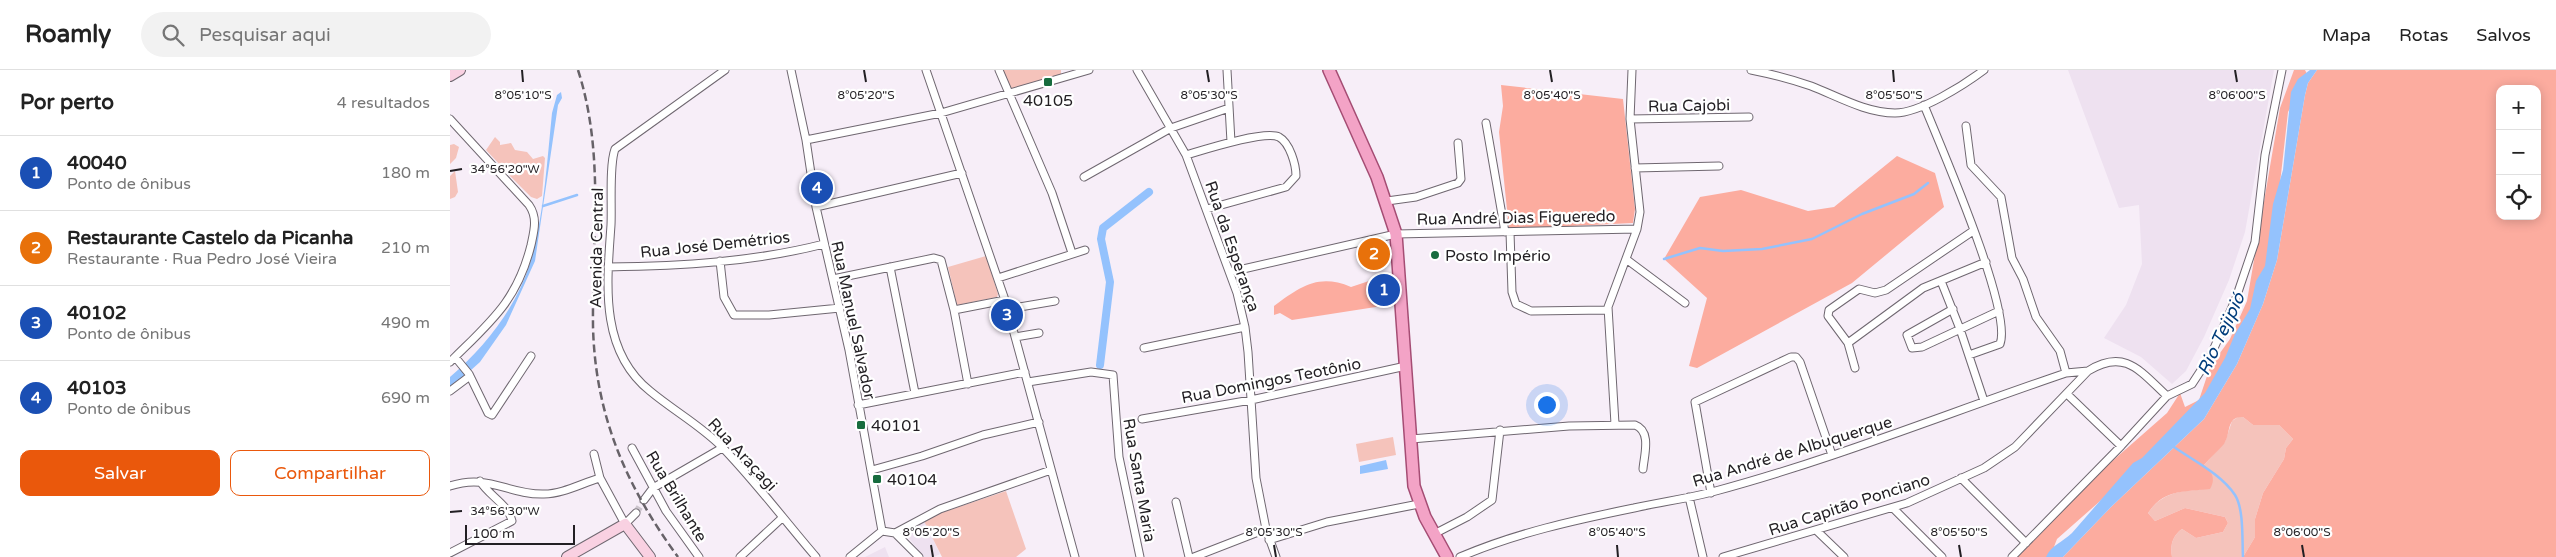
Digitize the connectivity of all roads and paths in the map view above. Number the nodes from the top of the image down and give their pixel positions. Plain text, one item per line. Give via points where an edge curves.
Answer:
1 (725, 70) edge
2 (791, 70) edge
3 (926, 70) edge
4 (999, 70) edge
5 (1089, 70) edge
6 (1227, 70) edge
7 (1329, 70) edge
8 (1632, 70) edge
9 (1751, 70) edge
10 (1984, 70) edge
11 (2282, 70) edge
12 (1138, 72) edge
13 (1772, 72) edge
14 (1066, 73) edge
15 (1008, 93) junction
16 (1924, 105) junction
17 (1229, 108) junction
18 (941, 113) junction
19 (1749, 117) dead end
20 (450, 119) edge
21 (1630, 120) junction
22 (1486, 123) dead end
23 (1966, 126) dead end
24 (1171, 128) junction
25 (806, 140) junction
26 (1231, 142) junction
27 (1458, 143) dead end
28 (1186, 155) junction
29 (1719, 166) dead end
30 (1635, 168) junction
31 (962, 174) junction
32 (1084, 177) dead end
33 (1387, 202) junction
34 (816, 207) junction
35 (1207, 209) junction
36 (1637, 229) junction
37 (1973, 231) junction
38 (1507, 232) junction
39 (1396, 234) junction
40 (824, 244) junction
41 (1085, 250) dead end
42 (1072, 253) junction
43 (1626, 259) junction
44 (720, 261) junction
45 (1986, 262) junction
46 (608, 267) junction
47 (890, 267) junction
48 (1230, 272) junction
49 (998, 278) junction
50 (833, 279) junction
51 (1941, 280) junction
52 (1005, 300) junction
53 (1055, 301) dead end
54 (1686, 303) dead end
55 (840, 308) junction
56 (1008, 309) junction
57 (1953, 309) junction
58 (954, 310) junction
59 (1608, 310) junction
60 (1999, 311) junction
61 (1245, 327) junction
62 (611, 329) joint
63 (1960, 329) junction
64 (1039, 333) dead end
65 (1015, 337) junction
66 (1848, 343) junction
67 (1144, 348) dead end
68 (1969, 355) junction
69 (531, 356) dead end
70 (454, 360) edge
71 (1406, 366) junction
72 (1855, 368) dead end
73 (2088, 371) junction
74 (1025, 372) junction
75 (2066, 373) junction
76 (469, 375) junction
77 (1028, 382) junction
78 (968, 384) junction
79 (450, 391) edge
80 (915, 394) junction
81 (2067, 394) junction
82 (2167, 396) junction
83 (1251, 400) junction
84 (1984, 401) junction
85 (858, 405) junction
86 (1142, 419) dead end
87 (1038, 422) junction
88 (1615, 424) junction
89 (1500, 430) junction
90 (1411, 439) junction
91 (2121, 446) junction
92 (632, 448) dead end
93 (722, 448) junction
94 (594, 454) dead end
95 (1832, 455) junction
96 (1643, 469) dead end
97 (872, 470) junction
98 (1051, 470) junction
99 (600, 478) junction
100 (1961, 478) junction
101 (480, 481) junction
102 (450, 486) edge
103 (653, 488) junction
104 (1711, 493) junction
105 (1689, 497) junction
106 (644, 500) tunnel mouth
107 (1176, 502) dead end
108 (1419, 504) junction
109 (1893, 508) junction
110 (636, 513) tunnel mouth
111 (782, 518) junction
112 (626, 524) junction
113 (1266, 529) junction
114 (882, 531) junction
115 (1817, 531) junction
116 (895, 533) junction
117 (1434, 534) junction
118 (1270, 540) junction
119 (2026, 542) junction
120 (450, 553) edge
121 (1747, 554) edge
122 (568, 557) edge
123 (650, 557) edge
124 (699, 557) edge
125 (740, 557) edge
126 (816, 557) edge
127 (850, 557) edge
128 (919, 557) edge
129 (1075, 557) edge
130 (1140, 557) edge
131 (1189, 557) edge
132 (1194, 557) edge
133 (1276, 557) edge
134 (1447, 557) edge
135 (1460, 557) edge
136 (1703, 557) edge
137 (1723, 557) edge
138 (1844, 557) edge
139 (1942, 557) edge
140 (2012, 557) edge

1 - 46 street, Avenida Central via 618,146 613,153
2 - 25 street, Rua Manuel Salvador
3 - 18 street
4 - 15 street
5 - 14 street
6 - 17 street
7 - 33 main road
8 - 21 street
9 - 13 street
10 - 16 street
11 - 82 street via 2265,155 2255,242 2236,298 2211,355 2192,384
12 - 24 street, Rua da Esperança
13 - 16 street via 1875,110 1903,112
14 - 15 street
15 - 18 street
15 - 42 street via 1052,193
16 - 37 street
17 - 24 street
17 - 26 street
18 - 25 street
18 - 31 street
19 - 21 street, Rua Cajobi
20 - 70 street via 529,205 535,224 524,269 512,297
21 - 30 street
22 - 38 street
23 - 75 street via 1971,164 2001,197 2012,258 2036,317 2058,346
24 - 28 street, Rua da Esperança
24 - 32 street
25 - 34 street, Rua Manuel Salvador
26 - 28 street
26 - 35 street via 1280,137 1294,162 1294,180 1272,192
27 - 33 street via 1458,183 1416,197
28 - 35 street, Rua da Esperança
29 - 30 street
30 - 36 street via 1639,198
31 - 34 street
31 - 49 street
33 - 39 main road
34 - 40 street, Rua Manuel Salvador
35 - 48 street, Rua da Esperança
36 - 38 street, Rua André Dias Figueredo
36 - 43 street
37 - 45 street
37 - 66 street via 1882,292 1859,289 1830,310 1828,317
38 - 39 street, Rua André Dias Figueredo
38 - 59 street via 1516,304 1531,311
39 - 48 street, Rua André Dias Figueredo
39 - 71 main road
40 - 44 street, Rua José Demétrios
40 - 50 street, Rua Manuel Salvador
41 - 42 street
42 - 49 street
43 - 54 street
43 - 59 street
44 - 46 street, Rua José Demétrios via 666,267
44 - 55 street via 724,297 734,316
45 - 51 street
45 - 60 street
46 - 62 street, Avenida Central
47 - 50 street
47 - 58 street via 942,260
47 - 80 street
48 - 61 street, Rua da Esperança
49 - 52 street
50 - 55 street, Rua Manuel Salvador
51 - 57 street
51 - 66 street via 1905,299
52 - 56 street
52 - 58 street
53 - 56 street
55 - 85 street, Rua Manuel Salvador
56 - 65 street
57 - 63 street
57 - 63 street via 1907,338 1916,349
58 - 78 street
59 - 88 street
60 - 63 street
60 - 68 street via 2000,344
61 - 67 street
61 - 83 street, Rua da Esperança
62 - 93 street, Rua Araçagi via 637,378
63 - 68 street
64 - 65 street
65 - 74 street
66 - 72 street
68 - 84 street
69 - 76 street via 492,415
70 - 76 street
71 - 83 street, Rua Domingos Teotônio
71 - 90 main road
73 - 75 street, Rua André de Albuquerque
73 - 81 street, Rua Capitão Ponciano
73 - 82 street, Rua Capitão Ponciano via 2109,362 2127,362
74 - 77 street
74 - 78 street
75 - 84 street, Rua André de Albuquerque
76 - 79 street
77 - 87 street
77 - 130 street, Rua Santa Maria via 1091,372 1110,373 1114,378 1119,457
78 - 80 street
80 - 85 street
81 - 91 street
81 - 100 street, Rua Capitão Ponciano via 2015,447 2001,458
82 - 91 street
83 - 86 street, Rua Domingos Teotônio
83 - 113 street, Rua da Esperança via 1256,478
84 - 95 street, Rua André de Albuquerque
85 - 97 street, Rua Manuel Salvador
87 - 97 street via 983,435
87 - 98 street
88 - 89 street
88 - 96 street via 1635,425 1643,430 1646,440
89 - 90 street
89 - 117 street via 1492,500
90 - 108 main road via 1412,474
91 - 119 street
92 - 103 street, Rua Brilhante
93 - 103 street
93 - 111 street, Rua Araçagi
94 - 99 street
95 - 104 street, Rua André de Albuquerque
95 - 104 street via 1800,362 1794,357 1696,402
97 - 114 street, Rua Manuel Salvador
98 - 116 street via 940,509
98 - 129 street
99 - 101 street via 562,492 546,494 517,491
99 - 112 street
100 - 109 street, Rua Capitão Ponciano
100 - 119 street
101 - 102 street via 463,481
101 - 120 street via 508,511 512,521
103 - 106 street
103 - 124 street, Rua Brilhante via 680,534
104 - 105 street, Rua André de Albuquerque
105 - 135 street, Rua André de Albuquerque via 1507,538
105 - 136 street
107 - 131 street
108 - 117 main road
108 - 118 street via 1327,522
109 - 115 street, Rua Capitão Ponciano
109 - 139 street
110 - 112 street
111 - 125 street
111 - 126 street, Rua Araçagi
112 - 122 street
112 - 123 street
113 - 118 street, Rua da Esperança
113 - 132 street
114 - 116 street
114 - 127 street
115 - 121 street, Rua Capitão Ponciano
115 - 138 street
116 - 128 street
117 - 134 main road
118 - 133 street, Rua da Esperança
119 - 140 street
121 - 137 street, Rua Capitão Ponciano

